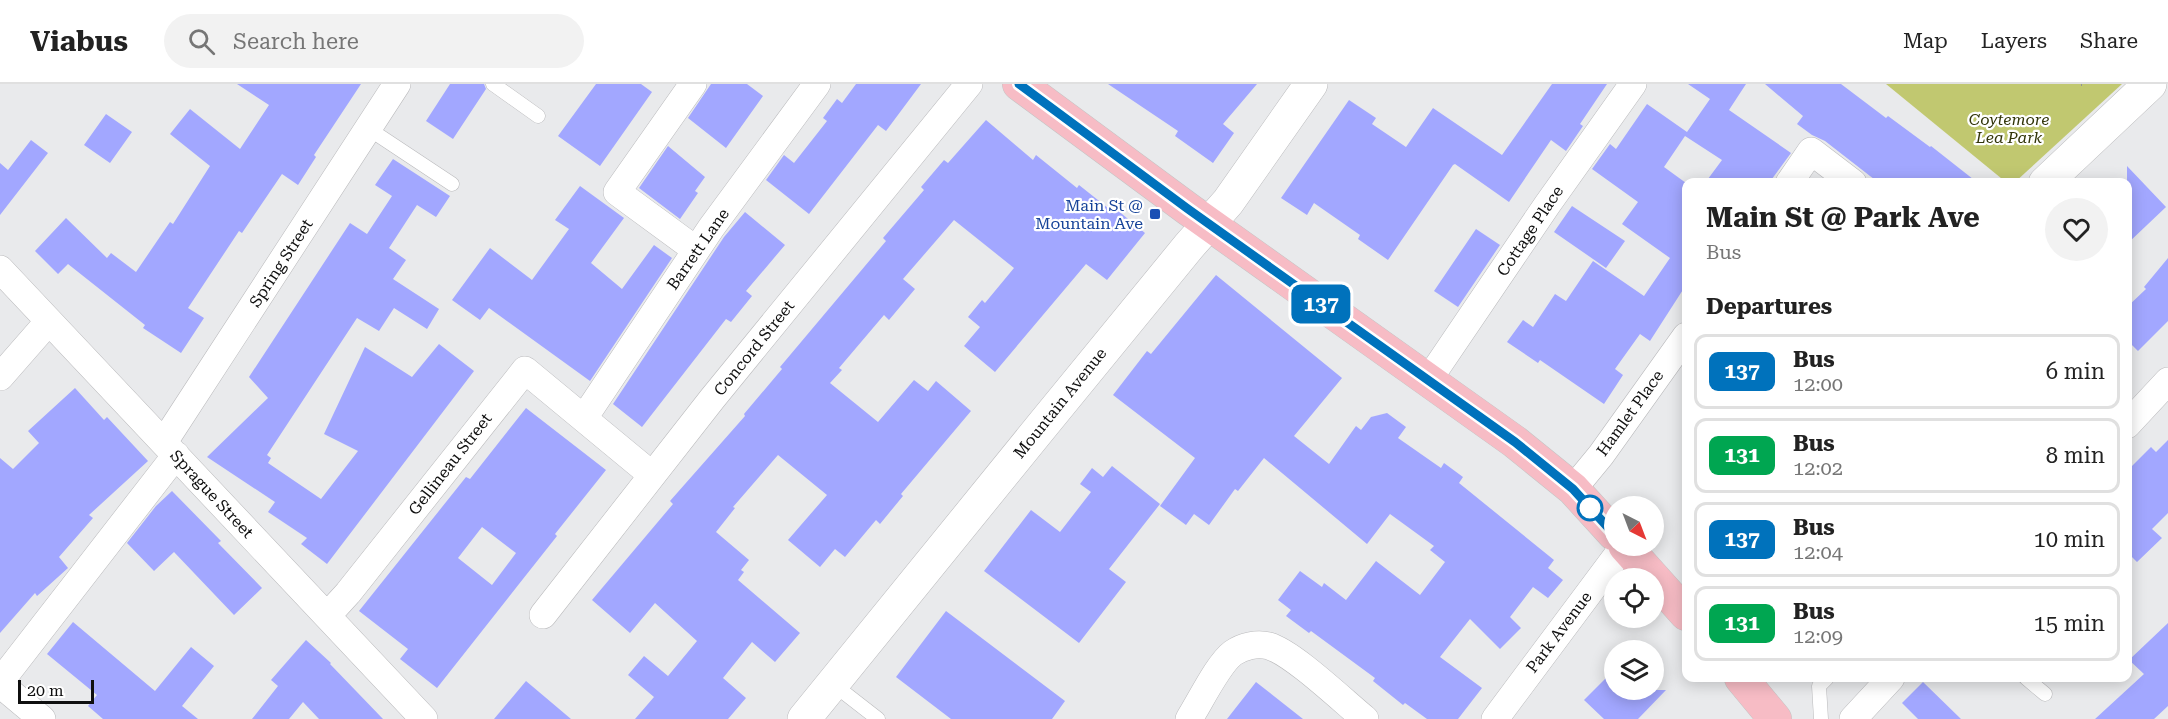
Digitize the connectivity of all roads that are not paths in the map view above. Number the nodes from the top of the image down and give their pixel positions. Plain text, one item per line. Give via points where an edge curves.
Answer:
1 (398, 84) edge
2 (493, 84) edge
3 (693, 84) edge
4 (817, 84) edge
5 (969, 84) edge
6 (1018, 84) edge
7 (1311, 84) edge
8 (1633, 84) edge
9 (2150, 84) edge
10 (538, 116) dead end
11 (369, 129) junction
12 (1792, 178) edge
13 (1846, 178) edge
14 (2050, 178) edge
15 (452, 184) dead end
16 (1209, 225) junction
17 (696, 250) junction
18 (0, 269) edge
19 (49, 321) junction
20 (1682, 342) edge
21 (0, 376) edge
22 (1429, 379) junction
23 (2168, 381) edge
24 (584, 418) junction
25 (2132, 420) edge
26 (170, 449) junction
27 (652, 475) junction
28 (1573, 489) junction
29 (1604, 523) edge
30 (1617, 556) edge
31 (1634, 556) edge
32 (1682, 604) edge
33 (543, 615) dead end
34 (327, 616) junction
35 (1744, 682) edge
36 (1823, 682) edge
37 (1888, 682) edge
38 (2030, 682) edge
39 (0, 683) edge
40 (833, 684) junction
41 (2044, 694) dead end
42 (1858, 717) edge
43 (42, 719) edge
44 (424, 719) edge
45 (804, 719) edge
46 (878, 719) edge
47 (1189, 719) edge
48 (1365, 719) edge
49 (1495, 719) edge
50 (1775, 719) edge
51 (1821, 719) edge

1 - 11 street, Spring Street
2 - 10 lane
3 - 17 street via 616,192
4 - 17 street, Barrett Lane
5 - 27 street, Concord Street
6 - 16 main road
7 - 16 street, Mountain Avenue
8 - 22 street, Cottage Place
9 - 14 street
11 - 15 lane
11 - 26 street, Spring Street
12 - 13 street via 1810,151
16 - 22 main road
16 - 40 street, Mountain Avenue
17 - 24 street, Barrett Lane
18 - 19 street, Sprague Street
19 - 21 street
19 - 26 street, Sprague Street
20 - 28 street, Hamlet Place
22 - 28 main road
23 - 25 street
24 - 27 street
24 - 34 street, Gellineau Street via 525,370
26 - 34 street, Sprague Street
26 - 39 street, Spring Street
27 - 33 street, Concord Street
28 - 29 main road
30 - 49 street, Park Avenue
31 - 32 main road
34 - 44 street, Sprague Street
35 - 50 main road
36 - 51 lane via 1819,686
37 - 42 street
38 - 41 lane
39 - 43 street
40 - 45 street, Mountain Avenue
40 - 46 lane
47 - 48 street via 1228,658 1242,648 1257,645 1269,646 1285,655

